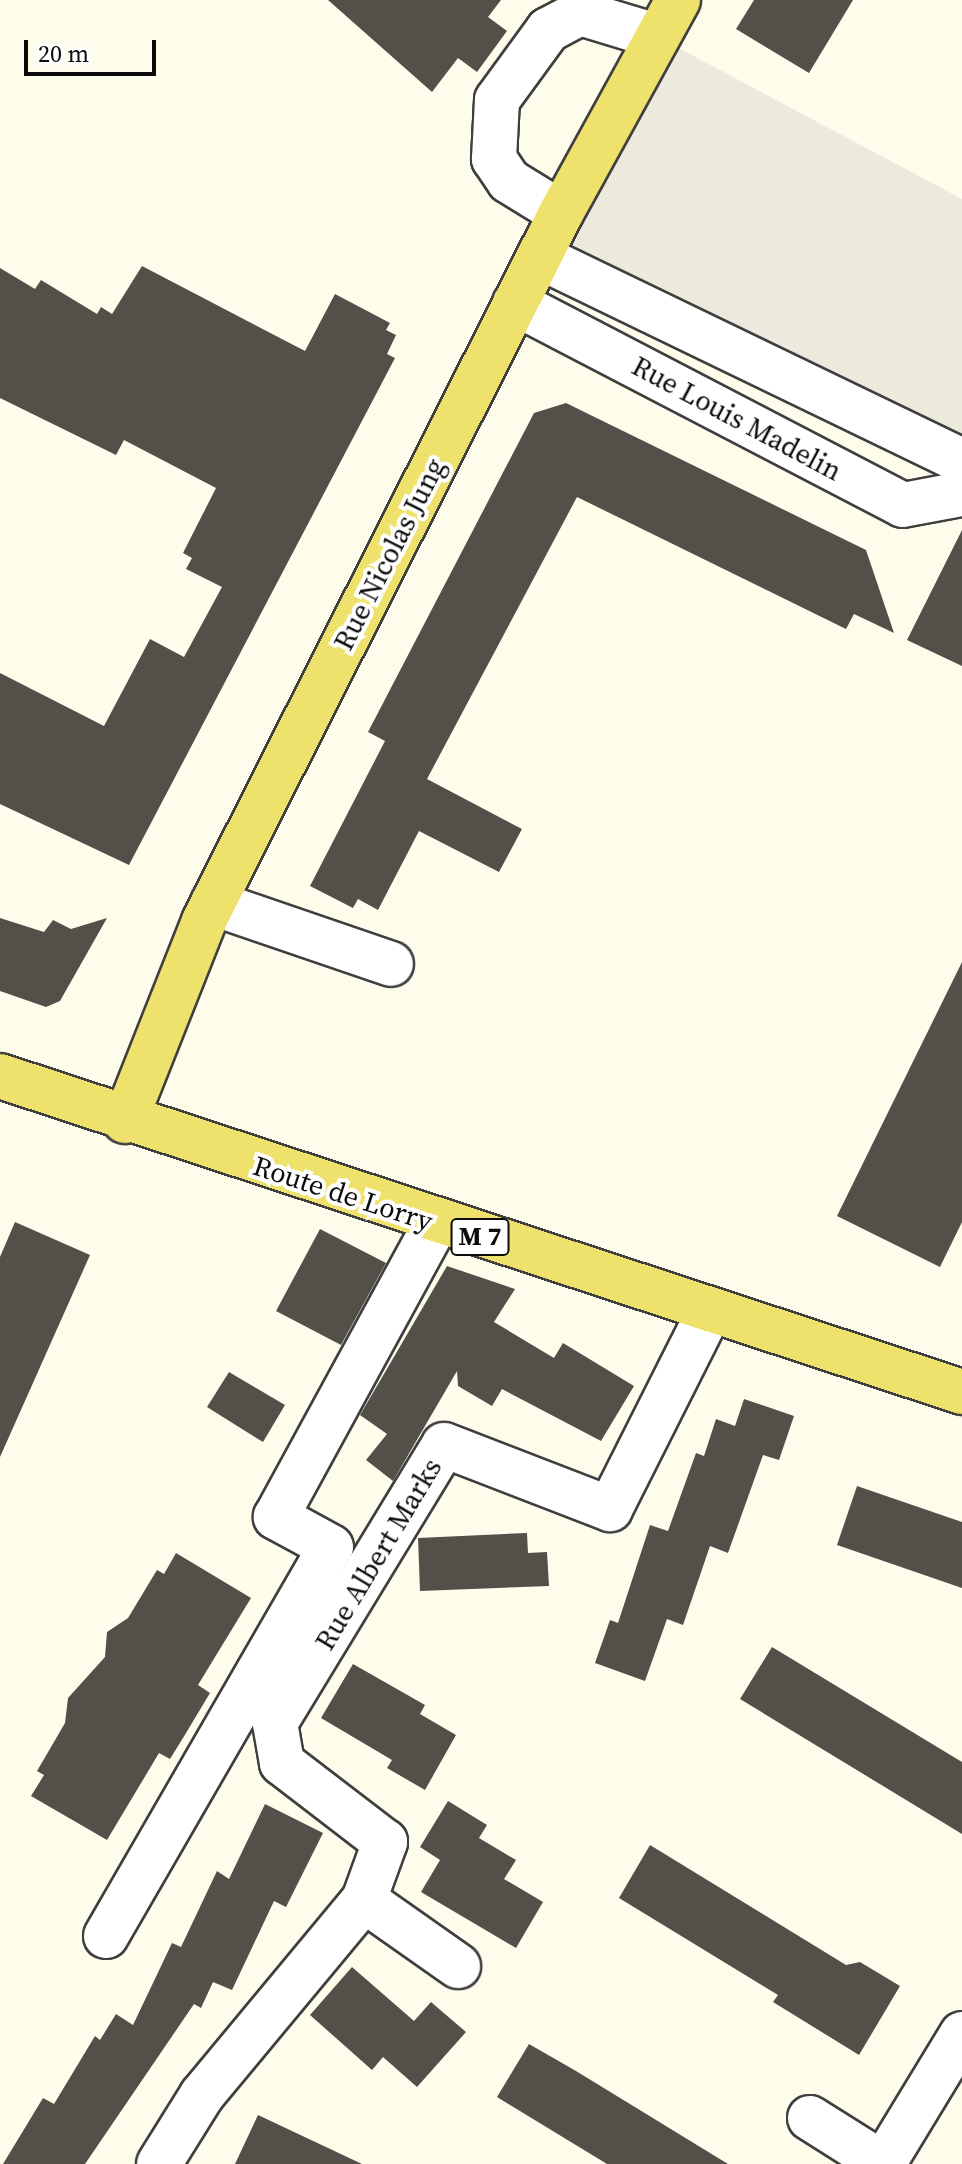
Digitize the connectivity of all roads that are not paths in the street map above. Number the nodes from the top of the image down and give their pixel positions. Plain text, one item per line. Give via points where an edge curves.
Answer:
1 (667, 18) edge
2 (561, 213) junction
3 (540, 257) junction
4 (515, 303) junction
5 (962, 461) edge
6 (962, 494) edge
7 (213, 903) junction
8 (391, 964) dead end
9 (0, 1076) edge
10 (125, 1121) junction
11 (436, 1223) junction
12 (709, 1312) junction
13 (962, 1392) edge
14 (364, 1900) junction
15 (106, 1936) dead end
16 (458, 1966) dead end
17 (962, 2034) edge
18 (810, 2118) dead end
19 (159, 2164) edge
20 (883, 2164) edge

1 - 2 main road, Rue Nicolas Jung
1 - 2 street via 580,13 548,30 497,100 494,159 509,181
2 - 3 main road, Rue Nicolas Jung
3 - 4 main road, Rue Nicolas Jung
3 - 5 street, Rue Louis Madelin
4 - 6 street, Rue Louis Madelin via 903,505
4 - 7 main road, Rue Nicolas Jung
7 - 8 street
7 - 10 main road, Rue Nicolas Jung
9 - 10 main road, Route de Lorry / M 7
10 - 11 main road, Route de Lorry / M 7
11 - 12 main road, Route de Lorry / M 7
11 - 15 street via 276,1517 331,1547
12 - 13 main road, Route de Lorry / M 7
12 - 14 street, Rue Albert Marks via 610,1509 444,1445 275,1723 282,1763 385,1842
14 - 16 street
14 - 19 street, Rue Albert Marks via 202,2095
17 - 20 street
18 - 20 street

